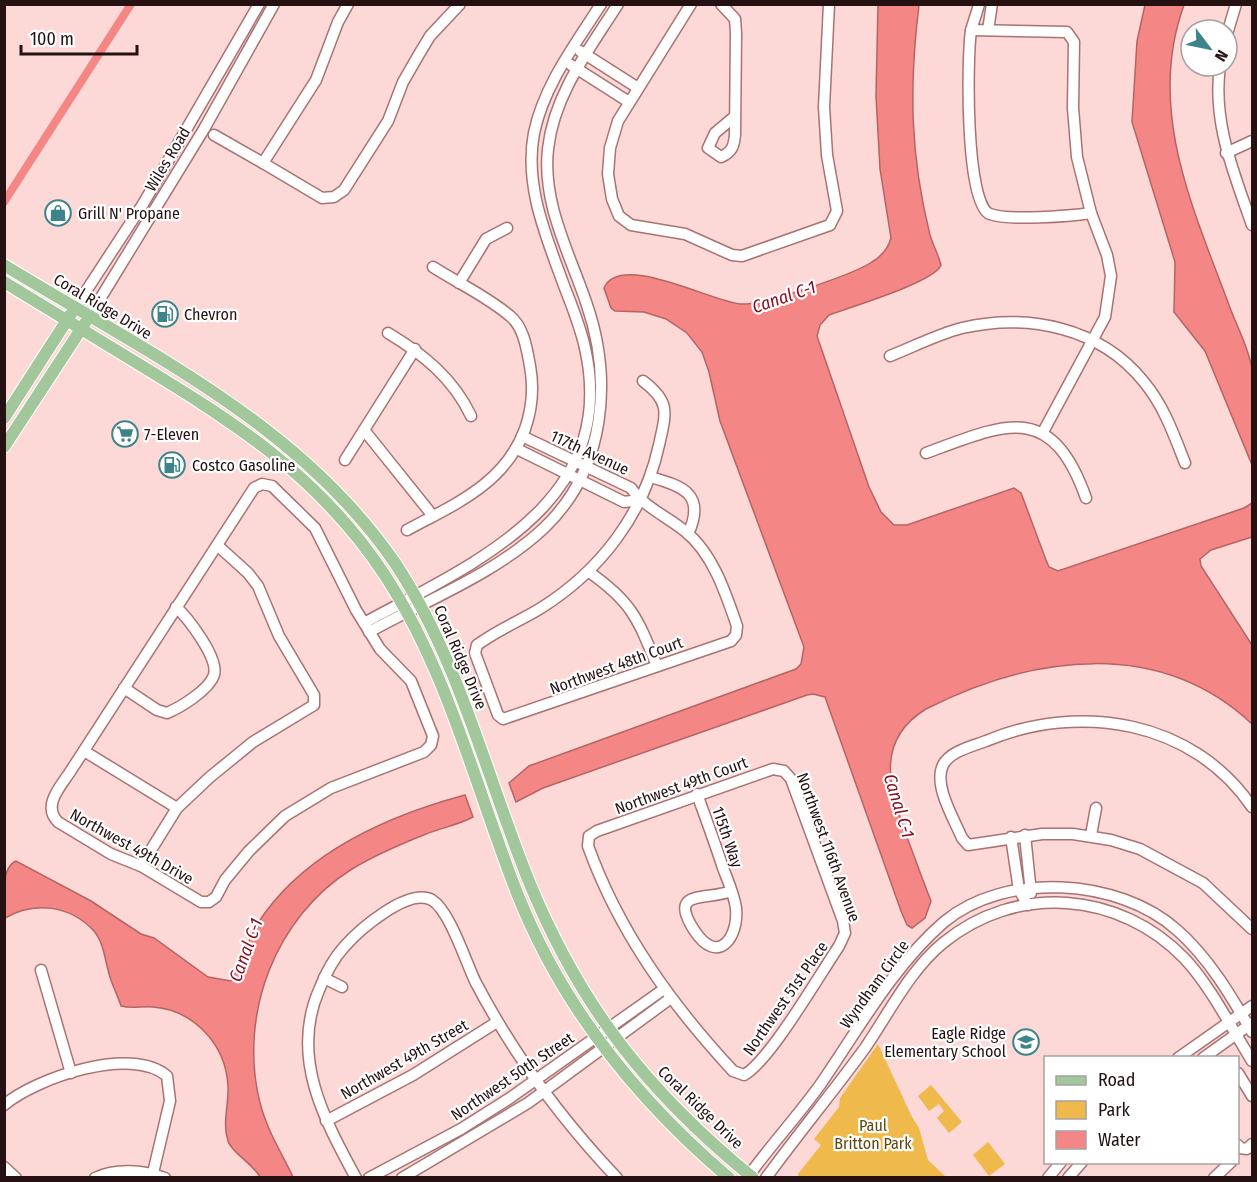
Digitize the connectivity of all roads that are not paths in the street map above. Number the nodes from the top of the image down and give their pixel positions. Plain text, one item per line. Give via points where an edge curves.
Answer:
1 (259, 4) edge
2 (274, 4) edge
3 (348, 4) edge
4 (460, 4) edge
5 (601, 4) edge
6 (618, 4) edge
7 (691, 4) edge
8 (721, 4) edge
9 (829, 4) edge
10 (980, 4) edge
11 (992, 4) edge
12 (971, 30) junction
13 (988, 30) junction
14 (574, 47) junction
15 (586, 55) junction
16 (564, 61) junction
17 (577, 69) junction
18 (1219, 78) edge
19 (638, 88) junction
20 (629, 102) junction
21 (734, 117) dead end
22 (214, 135) dead end
23 (1252, 141) edge
24 (1226, 153) junction
25 (263, 163) junction
26 (1091, 213) junction
27 (1252, 225) edge
28 (507, 228) dead end
29 (4, 265) edge
30 (433, 267) dead end
31 (4, 282) edge
32 (459, 283) junction
33 (75, 308) junction
34 (89, 317) junction
35 (67, 321) junction
36 (81, 329) junction
37 (388, 333) dead end
38 (1093, 340) junction
39 (415, 349) junction
40 (890, 356) dead end
41 (644, 381) dead end
42 (471, 416) dead end
43 (4, 418) edge
44 (364, 430) junction
45 (1043, 432) junction
46 (522, 436) junction
47 (4, 447) edge
48 (517, 449) junction
49 (926, 453) dead end
50 (345, 460) dead end
51 (575, 461) junction
52 (1185, 463) dead end
53 (587, 467) junction
54 (568, 475) junction
55 (650, 477) junction
56 (581, 481) junction
57 (1086, 498) dead end
58 (639, 500) junction
59 (433, 516) junction
60 (407, 530) dead end
61 (688, 534) junction
62 (217, 545) junction
63 (589, 572) junction
64 (417, 600) junction
65 (176, 607) junction
66 (404, 607) junction
67 (366, 628) junction
68 (736, 635) joint
69 (657, 666) junction
70 (124, 688) junction
71 (84, 751) junction
72 (784, 771) joint
73 (697, 794) junction
74 (1252, 807) edge
75 (177, 808) junction
76 (1096, 808) dead end
77 (1025, 835) junction
78 (1091, 835) junction
79 (1011, 837) junction
80 (1026, 850) junction
81 (1013, 852) junction
82 (141, 866) junction
83 (1033, 888) junction
84 (1019, 890) junction
85 (731, 891) junction
86 (1028, 905) junction
87 (1251, 928) edge
88 (845, 933) joint
89 (41, 970) dead end
90 (324, 978) junction
91 (342, 987) dead end
92 (667, 994) junction
93 (1252, 1006) edge
94 (1241, 1012) junction
95 (497, 1022) junction
96 (1226, 1022) junction
97 (1251, 1027) edge
98 (612, 1034) junction
99 (1235, 1035) junction
100 (596, 1038) junction
101 (603, 1049) junction
102 (1181, 1056) edge
103 (1206, 1056) edge
104 (1252, 1061) edge
105 (71, 1073) junction
106 (1239, 1075) edge
107 (536, 1081) junction
108 (544, 1092) junction
109 (1252, 1096) edge
110 (4, 1106) edge
111 (326, 1121) junction
112 (1252, 1144) edge
113 (1239, 1148) edge
114 (1059, 1164) edge
115 (1080, 1164) edge
116 (1229, 1164) edge
117 (4, 1167) edge
118 (153, 1173) junction
119 (750, 1176) edge
120 (16, 1178) edge
121 (95, 1178) edge
122 (165, 1178) edge
123 (356, 1178) edge
124 (369, 1178) edge
125 (402, 1178) edge
126 (617, 1178) edge
127 (729, 1178) edge
128 (766, 1178) edge
129 (1048, 1178) edge
130 (1068, 1178) edge
131 (1214, 1178) edge

1 - 33 street, Wiles Road via 143,204
2 - 34 street, Wiles Road via 204,129
3 - 25 street via 316,80
4 - 25 street via 430,36 403,82 388,121 344,190 334,197 322,198
5 - 14 street
6 - 15 street
7 - 19 street
8 - 21 street via 735,19
9 - 20 street via 824,107 837,212 830,225 742,256 685,234 624,222 612,199 608,174 610,148
10 - 12 street
11 - 13 street
12 - 13 street
12 - 26 street via 969,119 978,198 983,209 990,214 1021,216 1068,217
13 - 26 street via 1054,30 1072,36 1077,158
14 - 15 street
14 - 16 street
15 - 17 street
15 - 19 street
16 - 17 street
16 - 51 street via 541,111 534,134 532,166 544,232 586,349 589,403
17 - 20 street
17 - 53 street via 561,97 553,122 547,166 555,218 593,325 602,385 600,420
18 - 24 street via 1219,117
19 - 20 street
22 - 25 street
23 - 24 street
24 - 27 street
26 - 38 street via 1111,276 1105,317
28 - 32 street via 486,238
29 - 33 main road, Coral Ridge Drive
30 - 32 street
31 - 35 main road, Coral Ridge Drive
32 - 46 street via 511,317 519,327 528,355 533,397
33 - 34 main road, Coral Ridge Drive
33 - 35 main road, Wiles Road
34 - 36 main road, Wiles Road
34 - 64 main road, Coral Ridge Drive via 241,409 298,454 366,525
35 - 36 main road, Coral Ridge Drive
35 - 43 main road, Wiles Road
36 - 47 main road, Wiles Road
36 - 66 main road, Coral Ridge Drive via 220,414 278,457 353,533
37 - 39 street
38 - 40 street via 1048,325 1005,321 960,329
38 - 45 street
38 - 52 street via 1120,357 1144,381 1159,404
39 - 42 street via 440,371
39 - 44 street
41 - 55 street via 660,393 664,402
44 - 50 street
44 - 59 street
45 - 49 street via 1005,427
45 - 57 street via 1064,453
46 - 48 street
46 - 51 street, 117th Avenue
48 - 54 street, 117th Avenue
48 - 59 street via 488,484
51 - 53 street, 117th Avenue
51 - 54 street
53 - 56 street
53 - 58 street, 117th Avenue via 631,488
54 - 56 street, 117th Avenue
54 - 64 street via 546,506 516,534
55 - 58 street
55 - 61 street via 683,488 691,496 694,521
56 - 58 street, 117th Avenue via 624,502
56 - 64 street via 558,512 524,545
58 - 61 street, 117th Avenue
58 - 63 street via 623,530
59 - 60 street
61 - 68 street, 117th Avenue via 725,593 737,626
62 - 65 street, Northwest 49th Drive
62 - 67 street, Northwest 49th Drive via 255,488 262,484 272,486 315,528
62 - 75 street via 258,586 279,636 314,695 314,705 254,742
63 - 69 street via 630,607
63 - 69 street, Northwest 48th Court via 547,604 477,645 475,653 498,715 504,719
64 - 66 street
64 - 98 main road, Coral Ridge Drive via 456,682 545,919 570,969
65 - 70 street, Northwest 49th Drive
65 - 70 street via 192,621 215,667 214,677 167,712 157,710
66 - 67 street
66 - 100 main road, Coral Ridge Drive via 435,669 534,933
67 - 82 street, Northwest 49th Drive via 411,681 433,736 431,745 424,752 331,788 285,816 249,851 209,902 201,902
68 - 69 street, Northwest 48th Court via 731,641
70 - 71 street, Northwest 49th Drive
71 - 75 street
71 - 82 street, Northwest 49th Drive via 53,798 52,816 111,854
72 - 73 street, Northwest 49th Court via 773,769
72 - 88 street, Northwest 116th Avenue via 791,779
73 - 85 street, 115th Way
73 - 92 street, Northwest 49th Court via 589,836 588,846 611,902
74 - 79 street via 1220,769 1186,746 1121,723 1040,723 951,755 940,779 962,838 968,844
75 - 82 street
76 - 78 street
77 - 78 street
77 - 79 street
77 - 80 street
78 - 87 street via 1140,849 1174,865 1203,883
79 - 81 street
80 - 81 street
80 - 83 street
81 - 84 street
83 - 84 street, Wyndham Circle
83 - 86 street
83 - 94 street, Wyndham Circle via 1080,888 1120,897 1153,912 1191,942
84 - 86 street
84 - 119 street, Wyndham Circle via 983,900 946,920 923,942
85 - 85 street, 115th Way via 736,907 731,933 725,943 709,948 686,918 686,904 697,896 718,897
86 - 96 street, Wyndham Circle via 1050,901 1094,906 1149,929 1185,960
86 - 128 street, Wyndham Circle via 980,919 927,958 825,1104
88 - 92 street, Northwest 51st Place via 777,1038 754,1069 744,1074 733,1071
89 - 105 street
90 - 91 street
90 - 95 street via 343,948 366,925 415,898 432,900 442,909
90 - 111 street via 312,1004 308,1033 314,1094
92 - 98 street, Northwest 50th Street
93 - 94 street
94 - 96 street
94 - 97 street, Wyndham Circle
95 - 107 street
95 - 111 street, Northwest 49th Street via 413,1075
96 - 99 street, Wyndham Circle
96 - 102 street
97 - 99 street
98 - 100 street, Northwest 50th Street
98 - 101 street, Northwest 50th Street
98 - 119 main road, Coral Ridge Drive via 666,1101
99 - 103 street
99 - 104 street, Wyndham Circle
100 - 101 main road, Coral Ridge Drive
100 - 107 street, Northwest 50th Street
101 - 108 street, Northwest 50th Street
101 - 127 main road, Coral Ridge Drive via 665,1120
105 - 110 street via 37,1085
105 - 118 street via 96,1067 148,1065 167,1076 170,1101
106 - 109 street
107 - 108 street
107 - 124 street, Northwest 50th Street via 461,1129
108 - 125 street, Northwest 50th Street
108 - 126 street via 582,1142
111 - 123 street
112 - 113 street via 1247,1149
114 - 129 street
115 - 130 street
116 - 131 street
117 - 120 street
118 - 121 street via 129,1171
118 - 122 street

